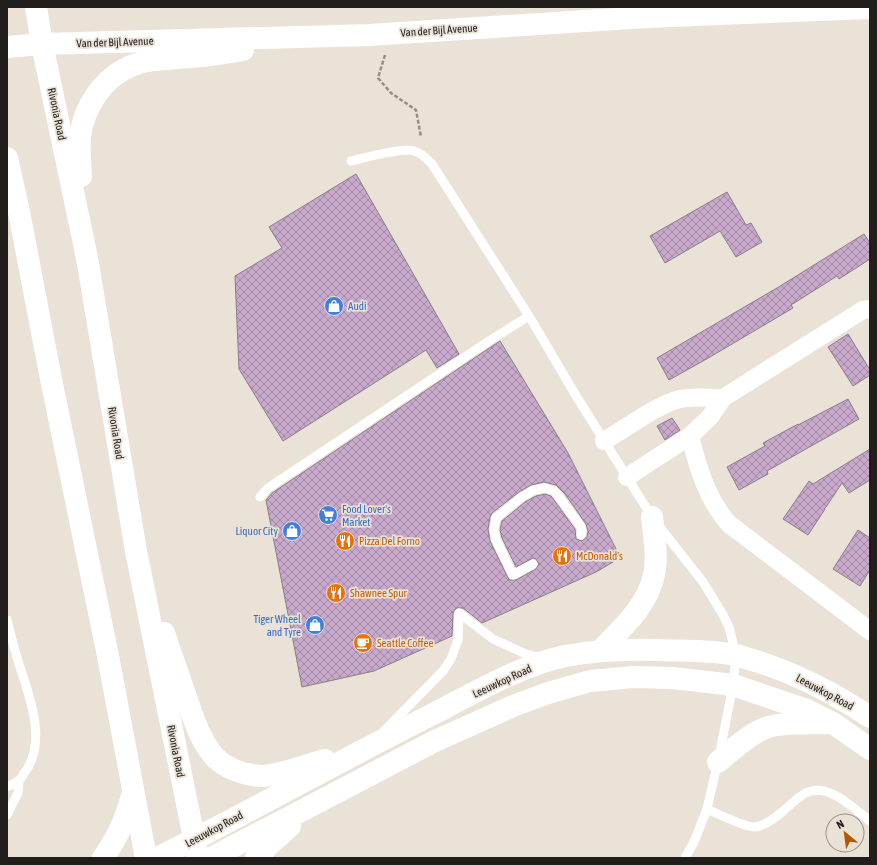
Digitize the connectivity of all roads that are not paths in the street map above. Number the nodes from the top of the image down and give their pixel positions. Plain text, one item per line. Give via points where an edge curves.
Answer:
1 (36, 7) edge
2 (870, 8) edge
3 (369, 35) junction
4 (42, 44) junction
5 (7, 47) edge
6 (7, 158) edge
7 (351, 160) dead end
8 (87, 258) junction
9 (870, 309) edge
10 (529, 316) junction
11 (723, 398) junction
12 (690, 436) junction
13 (604, 441) junction
14 (628, 477) junction
15 (260, 497) dead end
16 (652, 517) junction
17 (581, 535) dead end
18 (136, 551) junction
19 (534, 564) dead end
20 (7, 620) edge
21 (868, 625) edge
22 (600, 651) junction
23 (736, 655) junction
24 (549, 660) junction
25 (733, 685) junction
26 (870, 717) edge
27 (833, 723) junction
28 (367, 749) junction
29 (870, 749) edge
30 (718, 762) junction
31 (19, 781) junction
32 (7, 787) edge
33 (134, 793) junction
34 (309, 806) junction
35 (707, 809) junction
36 (7, 815) edge
37 (870, 821) edge
38 (196, 849) edge
39 (103, 858) edge
40 (146, 858) edge
41 (158, 858) edge
42 (211, 858) edge
43 (256, 858) edge
44 (685, 858) edge

1 - 4 main road, Rivonia Road
2 - 3 main road, Van der Bijl Avenue via 647,17
3 - 4 main road, Van der Bijl Avenue
3 - 8 main road via 150,61 117,74 93,99 80,136
4 - 5 main road, Van der Bijl Avenue
4 - 8 main road, Rivonia Road
6 - 33 main road
7 - 10 lane via 413,150 424,155
8 - 18 main road, Rivonia Road
9 - 11 street via 863,310
10 - 13 lane
10 - 15 lane via 268,488
11 - 12 street via 710,417
11 - 13 street via 681,399 668,403
12 - 14 street
12 - 21 street via 712,501 729,524
13 - 14 lane
14 - 16 lane
16 - 22 main road via 656,559 647,595 633,617
16 - 23 lane via 703,582 722,613
17 - 19 lane via 581,527 554,491 544,488 522,497 496,518 494,530 513,576
18 - 28 main road via 197,729 214,757 227,766 263,776
18 - 38 main road, Rivonia Road
20 - 31 lane via 30,698 36,735 28,768
22 - 23 main road, Leeuwkop Road via 682,650
22 - 24 main road, Leeuwkop Road
23 - 25 lane
23 - 26 main road, Leeuwkop Road via 780,669 811,683
24 - 28 main road, Leeuwkop Road via 507,677
24 - 28 lane via 526,654 494,639 459,613 458,640 443,671
25 - 27 main road via 807,710
25 - 30 lane
25 - 34 main road via 674,678 633,677 590,681 513,706 435,742
27 - 29 main road
27 - 30 main road via 772,726 762,729
28 - 38 main road, Leeuwkop Road
30 - 35 lane
31 - 32 lane
31 - 36 lane via 18,793
33 - 39 main road via 124,824
33 - 40 main road
34 - 42 main road
34 - 43 main road
35 - 37 lane via 755,827 776,818 804,794 822,790 833,794
35 - 44 lane
38 - 41 main road, Leeuwkop Road

